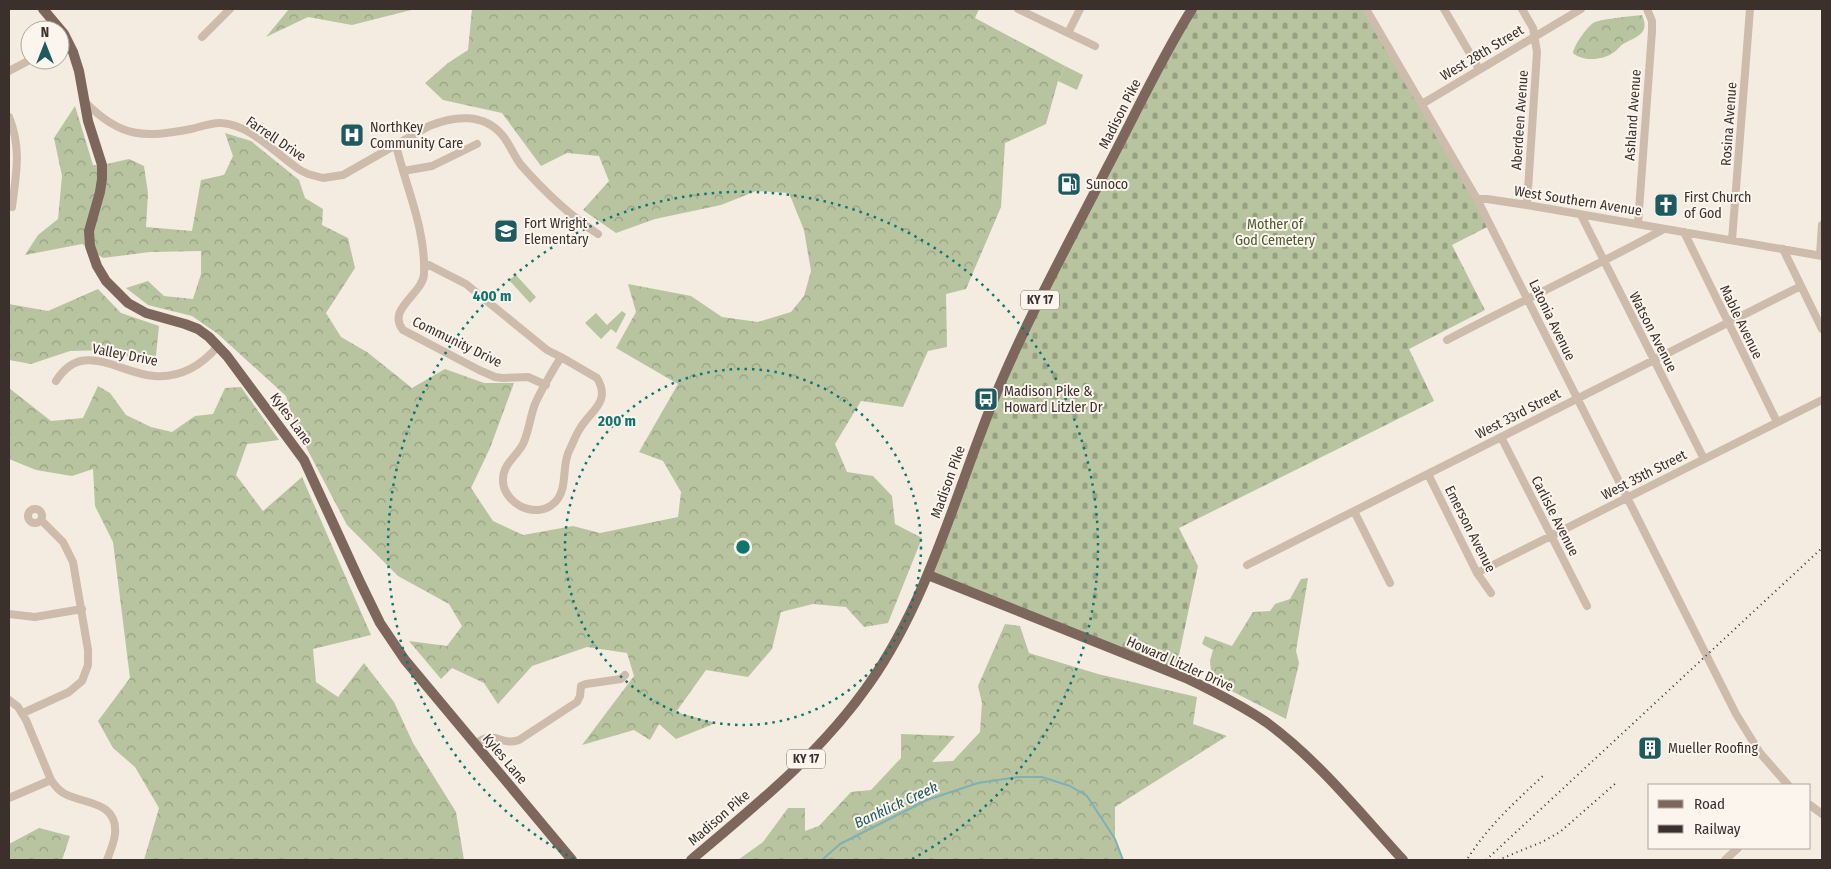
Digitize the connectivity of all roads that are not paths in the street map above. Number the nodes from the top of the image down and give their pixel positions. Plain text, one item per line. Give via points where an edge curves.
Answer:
1 (43, 9) edge
2 (230, 9) edge
3 (1018, 9) edge
4 (1080, 9) edge
5 (1192, 9) edge
6 (1366, 9) edge
7 (1444, 9) edge
8 (1522, 9) edge
9 (1581, 9) edge
10 (1647, 9) edge
11 (1750, 9) edge
12 (50, 20) edge
13 (1068, 33) junction
14 (1536, 36) junction
15 (202, 38) dead end
16 (1095, 46) dead end
17 (70, 52) edge
18 (1479, 69) junction
19 (86, 102) junction
20 (1422, 104) junction
21 (9, 117) edge
22 (477, 144) dead end
23 (396, 145) junction
24 (403, 172) junction
25 (1477, 199) junction
26 (1527, 205) junction
27 (12, 207) dead end
28 (1581, 215) junction
29 (1638, 224) junction
30 (1822, 225) edge
31 (1664, 229) junction
32 (1684, 232) junction
33 (598, 234) dead end
34 (1732, 240) junction
35 (1783, 249) junction
36 (1821, 255) edge
37 (1604, 261) junction
38 (424, 263) junction
39 (1801, 286) junction
40 (1528, 298) junction
41 (1727, 323) junction
42 (1822, 329) edge
43 (1447, 340) dead end
44 (218, 346) junction
45 (561, 357) junction
46 (1654, 360) junction
47 (56, 381) dead end
48 (546, 384) junction
49 (1578, 398) junction
50 (1822, 400) edge
51 (1777, 422) junction
52 (1501, 437) junction
53 (1704, 459) junction
54 (1428, 474) junction
55 (1628, 498) junction
56 (1354, 511) junction
57 (41, 520) dead end
58 (1550, 535) junction
59 (1247, 565) dead end
60 (1477, 574) junction
61 (928, 575) junction
62 (1390, 583) dead end
63 (1491, 593) dead end
64 (1587, 606) dead end
65 (82, 609) junction
66 (9, 614) edge
67 (625, 675) dead end
68 (9, 700) edge
69 (23, 712) junction
70 (475, 744) junction
71 (51, 780) junction
72 (1787, 784) edge
73 (9, 798) edge
74 (1811, 806) edge
75 (1822, 814) edge
76 (1737, 849) edge
77 (107, 860) edge
78 (572, 860) edge
79 (691, 860) edge
80 (1403, 860) edge
81 (1725, 860) edge

1 - 12 main road, Kyles Lane
2 - 15 street
3 - 13 street
4 - 13 street
5 - 61 main road, Madison Pike / KY 17 via 1161,63 1016,350
6 - 20 street, Latonia Avenue
7 - 18 street
8 - 14 street
9 - 14 street, West 28th Street
10 - 29 street, Ashland Avenue via 1652,31
11 - 34 street, Rosina Avenue
13 - 16 street
14 - 18 street, West 28th Street
14 - 26 street, Aberdeen Avenue via 1536,87
17 - 19 main road, Kyles Lane via 76,61
18 - 20 street, West 28th Street
19 - 23 street, Farrell Drive via 105,121 138,133 160,133 220,122 240,127 300,170 323,178 343,175
19 - 44 main road, Kyles Lane via 88,121 102,166 100,192 89,231 97,266 106,281 128,303 146,313 198,329
20 - 25 street, Latonia Avenue
21 - 27 street via 18,148
22 - 24 street via 432,166
23 - 24 street
23 - 33 street, Farrell Drive via 429,126 453,118 467,117 488,124 502,135 521,165 564,208
24 - 38 street via 420,228
25 - 26 street, West Southern Avenue
25 - 40 street, Latonia Avenue
26 - 28 street, West Southern Avenue
28 - 29 street, West Southern Avenue
28 - 37 street, Watson Avenue
29 - 31 street, West Southern Avenue
30 - 36 street
31 - 32 street, West Southern Avenue
31 - 37 street
32 - 34 street, West Southern Avenue
32 - 41 street, Mable Avenue
34 - 35 street, West Southern Avenue
35 - 36 street, West Southern Avenue
35 - 39 street
37 - 40 street
37 - 46 street, Watson Avenue
38 - 45 street via 466,284 547,350
38 - 48 street, Community Drive via 424,278 398,320 403,330 495,377 528,377
39 - 41 street, West 33rd Street
39 - 42 street
40 - 43 street
40 - 49 street, Latonia Avenue
41 - 46 street, West 33rd Street
41 - 51 street, Mable Avenue
44 - 47 street, Valley Drive via 202,363 174,374 153,376 89,359 70,365
44 - 70 main road, Kyles Lane via 304,460 361,584 392,641 412,671
45 - 48 street
45 - 48 street via 597,378 602,394 600,403 582,425 566,456 558,499 546,508 530,510 509,497 504,490 503,477 507,465 522,446 534,408
46 - 49 street, West 33rd Street
46 - 53 street, Watson Avenue
49 - 52 street, West 33rd Street
49 - 55 street, Latonia Avenue
50 - 51 street, West 35th Street
51 - 53 street, West 35th Street
52 - 54 street, West 33rd Street
52 - 58 street, Carlisle Avenue
53 - 55 street, West 35th Street
54 - 56 street, West 33rd Street
54 - 60 street, Emerson Avenue
55 - 58 street, West 35th Street
55 - 72 street, Latonia Avenue via 1748,734
56 - 59 street, West 33rd Street
56 - 62 street
57 - 65 street via 58,536 71,556
58 - 60 street, West 35th Street
58 - 64 street, Carlisle Avenue
60 - 63 street, Emerson Avenue
61 - 79 main road, Madison Pike / KY 17 via 887,656 853,706 784,780
61 - 80 main road, Howard Litzler Drive via 1186,678 1248,711 1290,741 1310,760
65 - 66 street via 35,617
65 - 69 street via 89,658 85,676 69,692
67 - 70 street via 621,679 581,686 577,702 519,740 506,742 488,737
68 - 69 street
69 - 71 street
70 - 78 main road, Kyles Lane
71 - 73 street
71 - 77 street via 63,794 101,806 114,821 115,836
74 - 75 street
76 - 81 street

